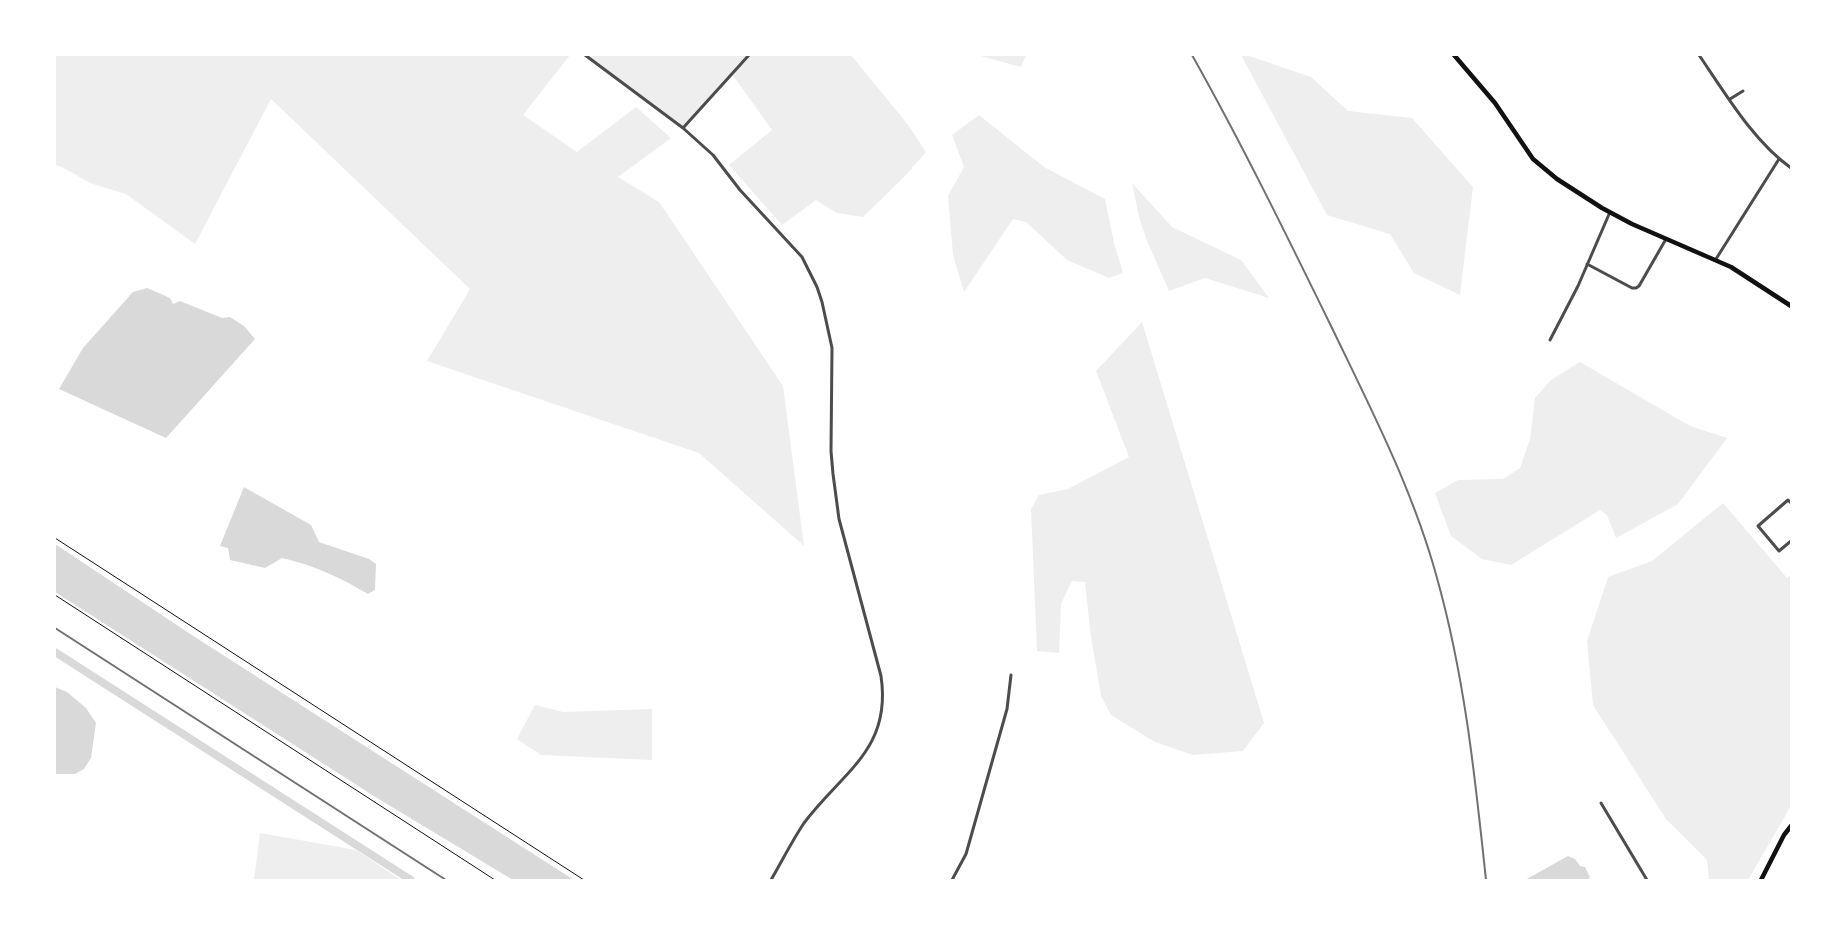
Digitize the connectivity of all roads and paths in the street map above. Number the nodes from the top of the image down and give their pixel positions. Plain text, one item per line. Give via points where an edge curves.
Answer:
1 (585, 55) edge
2 (749, 55) edge
3 (1454, 55) edge
4 (1699, 55) edge
5 (1743, 90) dead end
6 (1730, 99) junction
7 (683, 128) junction
8 (1778, 159) junction
9 (1791, 168) edge
10 (1610, 212) junction
11 (1666, 239) junction
12 (1716, 259) junction
13 (1587, 264) junction
14 (1791, 306) edge
15 (1550, 340) dead end
16 (1791, 503) edge
17 (55, 538) edge
18 (1791, 541) edge
19 (55, 595) edge
20 (1011, 675) dead end
21 (1601, 803) dead end
22 (1791, 826) edge
23 (495, 880) edge
24 (584, 880) edge
25 (771, 880) edge
26 (952, 880) edge
27 (1647, 880) edge
28 (1761, 880) edge

1 - 7 street
2 - 7 street
3 - 10 main road via 1495,103 1540,165
4 - 6 street
5 - 6 street
6 - 8 street
7 - 25 street via 713,155 740,190 802,256 817,287 832,348 831,422 836,497 882,688 879,723 867,751 804,825
8 - 9 street
8 - 12 street
10 - 11 main road
10 - 13 street
11 - 12 main road
11 - 13 street via 1636,288
12 - 14 main road
13 - 15 street
16 - 18 street via 1788,500 1758,526 1780,551
17 - 24 path
19 - 23 path
20 - 26 street via 1007,709 966,854
21 - 27 street
22 - 28 main road

